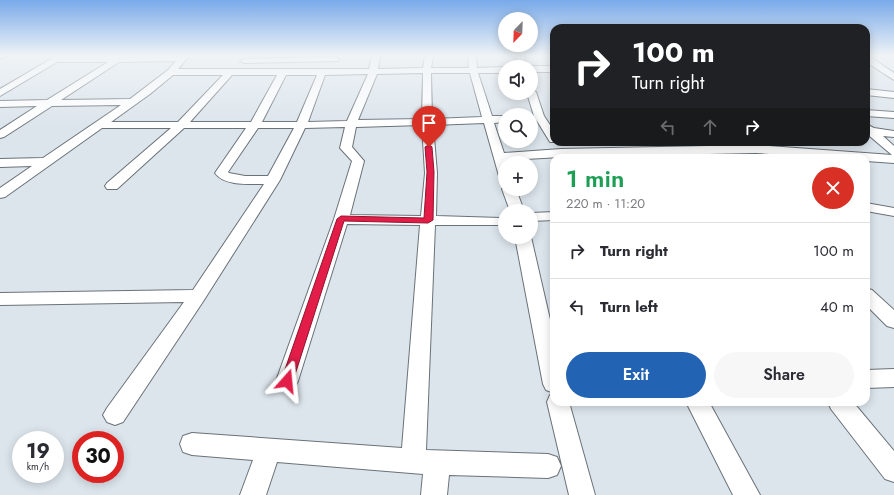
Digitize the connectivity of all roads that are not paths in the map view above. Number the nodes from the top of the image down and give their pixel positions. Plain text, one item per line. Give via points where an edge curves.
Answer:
1 (24, 79) edge
2 (86, 79) edge
3 (159, 79) edge
4 (221, 79) edge
5 (279, 79) edge
6 (322, 79) edge
7 (370, 79) edge
8 (427, 79) edge
9 (476, 79) edge
10 (0, 93) edge
11 (870, 93) edge
12 (892, 97) edge
13 (131, 102) junction
14 (49, 103) junction
15 (0, 104) edge
16 (870, 113) edge
17 (894, 115) edge
18 (538, 116) edge
19 (550, 116) edge
20 (498, 119) edge
21 (489, 120) junction
22 (538, 120) edge
23 (427, 122) junction
24 (181, 124) junction
25 (255, 124) junction
26 (351, 124) junction
27 (99, 125) junction
28 (301, 125) junction
29 (870, 129) edge
30 (870, 131) edge
31 (894, 134) edge
32 (0, 135) edge
33 (550, 136) edge
34 (821, 146) edge
35 (634, 150) edge
36 (713, 150) junction
37 (894, 152) edge
38 (577, 154) edge
39 (718, 154) edge
40 (828, 154) joint
41 (550, 155) edge
42 (499, 156) edge
43 (531, 156) edge
44 (870, 157) edge
45 (894, 159) edge
46 (44, 162) junction
47 (0, 163) edge
48 (273, 180) junction
49 (112, 186) dead end
50 (0, 194) edge
51 (870, 208) edge
52 (894, 212) edge
53 (550, 216) edge
54 (538, 217) edge
55 (341, 219) junction
56 (428, 220) junction
57 (498, 222) edge
58 (524, 244) edge
59 (198, 296) junction
60 (870, 298) edge
61 (0, 299) edge
62 (894, 321) edge
63 (550, 365) edge
64 (894, 378) edge
65 (870, 379) edge
66 (287, 381) dead end
67 (559, 406) edge
68 (699, 406) edge
69 (842, 406) edge
70 (114, 416) dead end
71 (192, 444) dead end
72 (269, 450) junction
73 (425, 462) junction
74 (548, 466) dead end
75 (894, 470) edge
76 (253, 495) edge
77 (434, 495) edge
78 (582, 495) edge
79 (747, 495) edge

1 - 10 street
2 - 14 street
3 - 13 street
4 - 24 street
5 - 25 street
6 - 28 street
7 - 26 street
8 - 23 street
9 - 21 street
11 - 12 street
13 - 14 street
13 - 27 street
14 - 15 street
14 - 32 street
16 - 17 street
18 - 19 street
20 - 21 street
21 - 23 street
21 - 42 street
22 - 33 street
23 - 26 street
23 - 56 street via 431,172
24 - 25 street
24 - 27 street
24 - 49 street
25 - 28 street
25 - 48 street via 221,173 224,177 235,179
26 - 28 street
26 - 55 street via 346,148 358,161
27 - 46 street
28 - 48 street
29 - 31 street
30 - 37 street
34 - 40 street
35 - 36 street
35 - 38 street
36 - 39 street
36 - 40 street via 756,149
41 - 43 street
44 - 45 street
46 - 47 street
46 - 50 street
48 - 59 street
51 - 52 street
53 - 54 street
55 - 56 street
55 - 66 street
56 - 57 street
56 - 73 street
58 - 63 street
59 - 61 street
59 - 70 street
60 - 62 street
64 - 65 street
67 - 78 street
68 - 79 street
69 - 75 street
71 - 72 street
72 - 73 street
72 - 76 street
73 - 74 street
73 - 77 street

